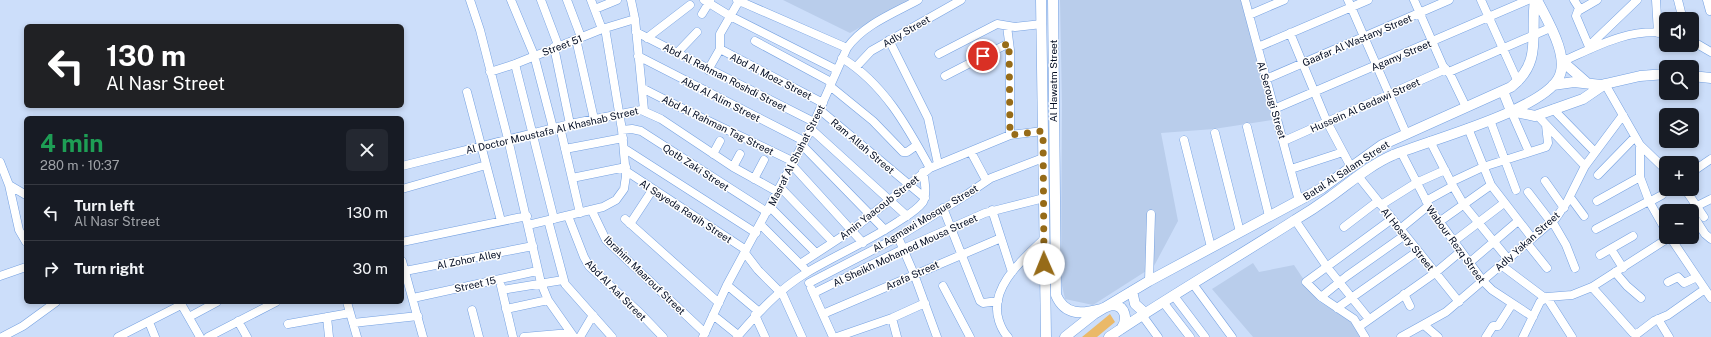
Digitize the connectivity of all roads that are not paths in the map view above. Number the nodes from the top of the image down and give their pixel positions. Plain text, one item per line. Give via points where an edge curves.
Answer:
1 (470, 0) edge
2 (511, 0) edge
3 (541, 0) edge
4 (567, 0) edge
5 (591, 0) edge
6 (617, 0) edge
7 (631, 0) edge
8 (738, 0) edge
9 (918, 0) edge
10 (961, 0) edge
11 (1041, 0) edge
12 (1053, 0) edge
13 (1246, 0) edge
14 (1284, 0) edge
15 (1368, 0) edge
16 (1414, 0) edge
17 (1449, 0) edge
18 (1481, 0) edge
19 (1528, 0) edge
20 (1536, 0) edge
21 (1574, 0) edge
22 (1597, 0) edge
23 (1656, 0) edge
24 (1678, 0) edge
25 (1707, 0) edge
26 (708, 1) edge
27 (1636, 1) edge
28 (690, 4) dead end
29 (1350, 4) edge
30 (595, 8) junction
31 (1578, 11) junction
32 (1710, 11) dead end
33 (1680, 12) dead end
34 (1420, 13) junction
35 (702, 14) dead end
36 (1249, 15) junction
37 (730, 16) junction
38 (1659, 16) edge
39 (1489, 17) junction
40 (635, 19) junction
41 (1042, 24) junction
42 (1006, 26) junction
43 (1550, 28) junction
44 (604, 29) junction
45 (636, 32) junction
46 (697, 32) dead end
47 (1290, 33) junction
48 (1659, 33) edge
49 (1534, 35) junction
50 (1364, 37) junction
51 (579, 38) junction
52 (647, 38) junction
53 (889, 40) junction
54 (755, 41) dead end
55 (1432, 41) junction
56 (1009, 43) junction
57 (1699, 45) edge
58 (556, 46) junction
59 (1258, 47) junction
60 (1589, 47) junction
61 (847, 48) junction
62 (720, 49) junction
63 (1503, 49) junction
64 (1711, 52) edge
65 (677, 54) junction
66 (939, 54) dead end
67 (534, 56) junction
68 (638, 56) junction
69 (842, 58) junction
70 (1562, 60) junction
71 (1043, 63) junction
72 (1053, 63) junction
73 (1302, 63) junction
74 (515, 64) junction
75 (1376, 65) junction
76 (856, 67) junction
77 (708, 70) junction
78 (837, 70) junction
79 (1448, 71) junction
80 (490, 72) junction
81 (1659, 75) edge
82 (945, 76) dead end
83 (1699, 77) edge
84 (1043, 78) junction
85 (1710, 78) edge
86 (1053, 79) junction
87 (1266, 79) junction
88 (1518, 82) junction
89 (1587, 83) junction
90 (830, 84) junction
91 (1605, 84) junction
92 (1553, 85) junction
93 (642, 88) junction
94 (1503, 91) junction
95 (467, 92) dead end
96 (1314, 92) junction
97 (1389, 95) junction
98 (821, 106) junction
99 (1466, 107) junction
100 (1274, 109) junction
101 (1553, 109) junction
102 (644, 110) junction
103 (1512, 111) junction
104 (620, 113) junction
105 (1537, 115) junction
106 (1622, 115) junction
107 (594, 119) junction
108 (1490, 120) junction
109 (1327, 122) junction
110 (570, 124) junction
111 (812, 125) junction
112 (1546, 125) junction
113 (1247, 127) dead end
114 (557, 128) junction
115 (1468, 128) junction
116 (1043, 131) junction
117 (533, 133) junction
118 (1215, 133) dead end
119 (1406, 133) junction
120 (623, 134) junction
121 (1010, 135) junction
122 (1635, 137) junction
123 (508, 139) junction
124 (720, 140) dead end
125 (1184, 140) dead end
126 (1284, 141) junction
127 (1430, 141) junction
128 (803, 143) junction
129 (917, 145) junction
130 (1640, 145) junction
131 (481, 146) junction
132 (565, 149) junction
133 (625, 149) junction
134 (1594, 151) junction
135 (971, 152) junction
136 (1343, 152) junction
137 (1401, 152) junction
138 (1529, 152) junction
139 (713, 154) junction
140 (740, 154) dead end
141 (1043, 158) junction
142 (1505, 159) junction
143 (1711, 159) edge
144 (764, 160) dead end
145 (0, 162) edge
146 (793, 163) junction
147 (1659, 163) edge
148 (938, 164) junction
149 (404, 165) edge
150 (486, 165) junction
151 (1584, 166) junction
152 (733, 167) junction
153 (1351, 167) junction
154 (1483, 167) junction
155 (1699, 167) edge
156 (1291, 168) junction
157 (626, 169) junction
158 (926, 170) junction
159 (1445, 170) junction
160 (1598, 175) dead end
161 (1358, 176) junction
162 (1640, 177) junction
163 (572, 178) junction
164 (754, 179) junction
165 (986, 180) junction
166 (1546, 181) dead end
167 (1416, 183) junction
168 (908, 184) junction
169 (1452, 184) junction
170 (9, 185) junction
171 (1491, 185) junction
172 (404, 188) edge
173 (1322, 188) junction
174 (653, 189) junction
175 (779, 190) junction
176 (1516, 190) dead end
177 (1528, 192) dead end
178 (24, 194) edge
179 (1660, 196) edge
180 (1570, 197) junction
181 (925, 198) junction
182 (1044, 198) junction
183 (1329, 198) junction
184 (889, 199) junction
185 (1711, 199) edge
186 (1298, 201) junction
187 (1597, 201) dead end
188 (1649, 201) junction
189 (1380, 203) junction
190 (1504, 203) junction
191 (1427, 204) junction
192 (1464, 205) junction
193 (1699, 205) edge
194 (943, 208) junction
195 (1564, 208) junction
196 (768, 209) junction
197 (992, 210) junction
198 (592, 211) junction
199 (580, 214) junction
200 (1151, 214) dead end
201 (871, 215) junction
202 (526, 216) junction
203 (568, 216) junction
204 (907, 216) junction
205 (1269, 216) junction
206 (1584, 216) dead end
207 (1392, 219) junction
208 (1659, 219) edge
209 (1701, 219) edge
210 (551, 220) junction
211 (1295, 220) junction
212 (1518, 221) junction
213 (501, 222) junction
214 (1439, 222) junction
215 (1552, 222) junction
216 (1478, 223) junction
217 (760, 224) junction
218 (528, 225) junction
219 (1344, 227) dead end
220 (950, 228) junction
221 (1596, 229) dead end
222 (852, 230) junction
223 (885, 230) junction
224 (1240, 232) junction
225 (1403, 232) junction
226 (756, 233) junction
227 (1633, 236) dead end
228 (898, 237) junction
229 (1001, 238) junction
230 (24, 239) edge
231 (1044, 239) junction
232 (1711, 239) edge
233 (1529, 241) junction
234 (404, 242) edge
235 (833, 242) junction
236 (1453, 242) junction
237 (1494, 242) junction
238 (863, 243) junction
239 (1659, 244) edge
240 (1675, 244) edge
241 (533, 246) junction
242 (1211, 247) junction
243 (1612, 248) junction
244 (903, 249) junction
245 (1418, 251) junction
246 (745, 252) junction
247 (1460, 252) junction
248 (816, 253) junction
249 (960, 254) junction
250 (1600, 255) dead end
251 (1505, 262) junction
252 (1469, 263) junction
253 (800, 264) junction
254 (24, 267) edge
255 (1328, 267) junction
256 (404, 268) edge
257 (1547, 268) dead end
258 (1575, 268) dead end
259 (1623, 268) junction
260 (405, 271) junction
261 (537, 271) junction
262 (1012, 272) junction
263 (1616, 272) junction
264 (806, 273) junction
265 (1435, 273) junction
266 (914, 274) junction
267 (0, 276) edge
268 (1697, 277) junction
269 (500, 279) junction
270 (563, 280) junction
271 (1149, 281) junction
272 (1483, 281) junction
273 (1340, 282) junction
274 (1668, 282) dead end
275 (540, 283) junction
276 (809, 283) junction
277 (1193, 284) junction
278 (727, 285) junction
279 (406, 286) edge
280 (943, 286) dead end
281 (1592, 287) junction
282 (1705, 289) junction
283 (502, 290) junction
284 (780, 291) junction
285 (1132, 291) junction
286 (814, 293) junction
287 (1404, 294) junction
288 (1174, 296) junction
289 (1321, 297) junction
290 (1352, 297) junction
291 (413, 298) junction
292 (1545, 298) junction
293 (1641, 298) dead end
294 (1711, 298) edge
295 (548, 300) junction
296 (998, 301) junction
297 (1163, 302) junction
298 (1459, 302) junction
299 (719, 303) junction
300 (925, 303) junction
301 (53, 304) edge
302 (178, 304) edge
303 (181, 304) edge
304 (212, 304) edge
305 (272, 304) edge
306 (348, 304) edge
307 (1512, 304) junction
308 (1410, 306) dead end
309 (1105, 308) junction
310 (1338, 308) junction
311 (506, 309) junction
312 (472, 310) dead end
313 (350, 313) junction
314 (757, 313) junction
315 (823, 314) junction
316 (1144, 314) junction
317 (593, 315) junction
318 (713, 315) junction
319 (418, 316) junction
320 (189, 317) junction
321 (327, 317) junction
322 (1533, 317) junction
323 (892, 318) junction
324 (1370, 319) junction
325 (1658, 319) junction
326 (149, 322) junction
327 (238, 322) junction
328 (353, 323) junction
329 (288, 324) dead end
330 (1360, 326) junction
331 (1424, 326) junction
332 (1121, 329) junction
333 (572, 335) edge
334 (704, 335) edge
335 (847, 335) edge
336 (737, 336) edge
337 (1433, 336) edge
338 (2, 337) edge
339 (118, 337) edge
340 (155, 337) edge
341 (200, 337) edge
342 (208, 337) edge
343 (248, 337) edge
344 (329, 337) edge
345 (357, 337) edge
346 (423, 337) edge
347 (479, 337) edge
348 (513, 337) edge
349 (524, 337) edge
350 (580, 337) edge
351 (612, 337) edge
352 (663, 337) edge
353 (765, 337) edge
354 (802, 337) edge
355 (833, 337) edge
356 (837, 337) edge
357 (897, 337) edge
358 (937, 337) edge
359 (970, 337) edge
360 (1006, 337) edge
361 (1046, 337) edge
362 (1065, 337) edge
363 (1109, 337) edge
364 (1158, 337) edge
365 (1190, 337) edge
366 (1205, 337) edge
367 (1232, 337) edge
368 (1365, 337) edge
369 (1401, 337) edge
370 (1486, 337) edge
371 (1523, 337) edge
372 (1572, 337) edge
373 (1669, 337) edge

1 - 80 street
2 - 67 street
3 - 58 street
4 - 51 street
5 - 30 street
6 - 30 street
7 - 40 street
8 - 37 street
8 - 61 street
9 - 61 street, Masraf Al Shahat Street via 863,31
10 - 53 street, Adly Street
11 - 41 main road, Al Hawatm Street
12 - 72 main road, Al Hawatm Street
13 - 36 street, Al Serougi Street
14 - 36 street
15 - 29 street
16 - 34 street
17 - 34 street, Gaafar Al Wastany Street
18 - 39 street
19 - 39 street, Agamy Street
20 - 43 main road, Batal Al Salam Street
20 - 49 main road, Batal Al Salam Street
21 - 31 street
22 - 31 street
23 - 38 street
24 - 33 street
25 - 32 street
26 - 35 street
26 - 37 street
27 - 60 street
28 - 52 street
29 - 47 street
29 - 50 street
30 - 44 street
31 - 60 street via 1577,18
34 - 50 street, Gaafar Al Wastany Street
34 - 55 street
36 - 59 street, Al Serougi Street
37 - 62 street via 720,34
37 - 78 street
39 - 55 street, Agamy Street
39 - 63 street
40 - 44 street, Street 51
40 - 45 street
41 - 42 street
41 - 71 main road, Al Hawatm Street
42 - 56 street
42 - 66 street via 997,24
43 - 49 street, Hussein Al Gedawi Street
43 - 70 main road, Batal Al Salam Street
44 - 51 street, Street 51
44 - 104 street
45 - 52 street, Abd Al Rahman Roshdi Street
45 - 68 street
46 - 65 street
47 - 59 street
47 - 73 street
48 - 60 street via 1621,36
49 - 63 street, Hussein Al Gedawi Street
49 - 88 main road, Batal Al Salam Street via 1530,63
50 - 73 street, Gaafar Al Wastany Street
50 - 75 street
51 - 58 street, Street 51
51 - 107 street
52 - 65 street, Abd Al Rahman Roshdi Street
53 - 76 street, Adly Street via 868,53
53 - 148 street via 928,118
54 - 90 street
55 - 75 street, Agamy Street
55 - 79 street
56 - 82 street
56 - 121 street
57 - 64 street
58 - 67 street, Street 51
58 - 110 street
59 - 87 street, Al Serougi Street
60 - 70 street
61 - 69 street, Masraf Al Shahat Street
62 - 77 street
62 - 98 street, Abd Al Moez Street
63 - 79 street, Hussein Al Gedawi Street
63 - 88 street
65 - 77 street, Abd Al Rahman Roshdi Street
67 - 74 street, Street 51
67 - 114 street
68 - 93 street
68 - 128 street, Abd Al Alim Street
69 - 76 street
69 - 78 street, Masraf Al Shahat Street
70 - 89 main road
70 - 92 main road via 1560,75
71 - 72 main road
71 - 84 main road, Al Hawatm Street
72 - 86 main road, Al Hawatm Street
73 - 87 street, Gaafar Al Wastany Street
73 - 96 street
74 - 80 street, Street 51
74 - 117 street
75 - 96 street, Agamy Street
75 - 97 street
76 - 129 street via 868,76 904,121
77 - 111 street, Abd Al Rahman Roshdi Street
78 - 90 street, Masraf Al Shahat Street
79 - 97 street, Hussein Al Gedawi Street
79 - 99 street
80 - 123 street
81 - 91 main road
83 - 85 main road
84 - 86 main road via 1048,75
84 - 116 main road, Al Hawatm Street
86 - 309 main road, Al Hawatm Street via 1056,295 1062,305 1077,313
87 - 100 street, Al Serougi Street
88 - 94 main road, Batal Al Salam Street
89 - 91 main road
89 - 92 main road via 1567,82
90 - 98 street, Masraf Al Shahat Street
90 - 129 street via 873,121 903,152
91 - 101 main road via 1583,99
91 - 106 street
92 - 103 main road, Batal Al Salam Street
93 - 102 street
93 - 146 street, Abd Al Rahman Tag Street
94 - 99 main road, Batal Al Salam Street
94 - 103 main road
95 - 131 street
96 - 100 street, Agamy Street
96 - 109 street
97 - 109 street, Hussein Al Gedawi Street
97 - 119 street
98 - 111 street, Masraf Al Shahat Street
98 - 168 street, Ram Allah Street
99 - 119 main road, Batal Al Salam Street
100 - 126 street, Al Serougi Street
101 - 105 main road
101 - 134 street
102 - 104 street, Al Doctor Moustafa Al Khashab Street
102 - 139 street, Al Doctor Moustafa Al Khashab Street via 673,126
103 - 105 main road
103 - 108 main road, Batal Al Salam Street
103 - 138 street
104 - 107 street, Al Doctor Moustafa Al Khashab Street
104 - 120 street
105 - 112 street
106 - 122 street
106 - 134 street, Adly Yakan Street
107 - 110 street, Al Doctor Moustafa Al Khashab Street
108 - 115 main road, Batal Al Salam Street
108 - 142 street
109 - 126 street, Hussein Al Gedawi Street
109 - 136 street
110 - 114 street, Al Doctor Moustafa Al Khashab Street
111 - 128 street, Masraf Al Shahat Street
111 - 184 street, Abd Al Rahman Roshdi Street
112 - 138 street via 1547,146
112 - 151 street
113 - 205 street
114 - 117 street, Al Doctor Moustafa Al Khashab Street
114 - 132 street
115 - 127 main road, Batal Al Salam Street
115 - 154 street
116 - 121 street, Amin Yaacoub Street
116 - 141 main road, Al Hawatm Street
117 - 123 street, Al Doctor Moustafa Al Khashab Street
117 - 210 street
118 - 224 street
119 - 153 main road, Batal Al Salam Street via 1382,145
120 - 132 street, Qotb Zaki Street
120 - 133 street
120 - 196 street, Qotb Zaki Street via 632,129 641,131
121 - 135 street, Amin Yaacoub Street
122 - 130 street
122 - 160 street
123 - 131 street, Al Doctor Moustafa Al Khashab Street
123 - 202 street
124 - 139 street
125 - 242 street
126 - 156 street, Al Serougi Street
127 - 137 main road, Batal Al Salam Street
127 - 159 street
128 - 146 street, Masraf Al Shahat Street
128 - 201 street, Abd Al Alim Street
129 - 158 street
130 - 147 street
130 - 162 street
131 - 149 street, Al Doctor Moustafa Al Khashab Street
131 - 150 street
132 - 163 street
133 - 157 street
133 - 226 street
134 - 151 street, Adly Yakan Street
135 - 148 street, Amin Yaacoub Street
135 - 165 street
136 - 153 street
136 - 156 street
137 - 161 main road, Batal Al Salam Street via 1378,162
137 - 167 street, Wabour Rezq Street
138 - 142 street
139 - 152 street, Al Doctor Moustafa Al Khashab Street
140 - 152 street
141 - 165 street, Al Agmawi Mosque Street
141 - 182 main road, Al Hawatm Street
142 - 154 street
142 - 176 street
143 - 155 street
144 - 164 street
145 - 170 street
146 - 175 street, Masraf Al Shahat Street
146 - 222 street
148 - 158 street, Amin Yaacoub Street
150 - 172 street
150 - 213 street
151 - 180 street, Adly Yakan Street
152 - 164 street, Al Doctor Moustafa Al Khashab Street
153 - 173 main road, Batal Al Salam Street
154 - 169 street
154 - 171 street
156 - 186 street, Al Serougi Street
157 - 163 street
157 - 174 street, Al Sayeda Raqih Street
157 - 198 street via 626,182 620,195 610,204
158 - 168 street, Amin Yaacoub Street
158 - 181 street
159 - 167 street
159 - 169 street
161 - 183 main road, Batal Al Salam Street
161 - 189 street, Al Hosary Street
162 - 187 street
162 - 188 street
163 - 199 street
164 - 175 street, Al Doctor Moustafa Al Khashab Street
165 - 194 street, Al Agmawi Mosque Street
166 - 195 street
167 - 189 street
167 - 191 street, Wabour Rezq Street
168 - 181 street, Ram Allah Street
168 - 184 street, Amin Yaacoub Street
169 - 191 street
169 - 192 street
170 - 178 street
170 - 230 street via 19,230
171 - 190 street
171 - 192 street
173 - 183 main road
173 - 186 main road, Batal Al Salam Street
174 - 246 street, Al Sayeda Raqih Street
174 - 299 street via 628,222
175 - 196 street, Masraf Al Shahat Street
175 - 235 street, Al Doctor Moustafa Al Khashab Street
177 - 215 street
179 - 188 street
180 - 195 street, Adly Yakan Street
180 - 206 street
181 - 204 street via 920,206
182 - 197 street, Al Sheikh Mohamed Mousa Street
182 - 231 main road, Al Hawatm Street
183 - 211 main road, Batal Al Salam Street
184 - 201 street, Amin Yaacoub Street
184 - 204 street, Abd Al Rahman Roshdi Street
185 - 193 street
186 - 205 main road, Batal Al Salam Street
188 - 208 street
188 - 221 street
189 - 207 street, Al Hosary Street
189 - 219 street
190 - 212 street
190 - 216 street
191 - 214 street, Wabour Rezq Street
191 - 225 street
192 - 214 street
192 - 216 street
194 - 220 street
194 - 228 street, Al Agmawi Mosque Street
195 - 215 street, Adly Yakan Street
196 - 217 street, Masraf Al Shahat Street
196 - 248 street, Qotb Zaki Street
197 - 220 street, Al Sheikh Mohamed Mousa Street
197 - 229 street
198 - 199 street
198 - 334 street, Ibrahim Maarouf Street via 606,240
199 - 203 street
200 - 271 street
201 - 222 street, Amin Yaacoub Street
201 - 223 street, Abd Al Alim Street
202 - 213 street
202 - 218 street
203 - 210 street
203 - 352 street, Abd Al Aal Street via 589,266
204 - 223 street
205 - 224 main road, Batal Al Salam Street
207 - 225 street, Al Hosary Street
207 - 255 street
209 - 232 street via 1705,234
210 - 218 street
210 - 270 street
211 - 255 street
211 - 277 main road, Batal Al Salam Street
212 - 233 street
212 - 237 street
213 - 234 street
214 - 236 street, Wabour Rezq Street
215 - 233 street, Adly Yakan Street
215 - 258 street via 1563,239
216 - 236 street
216 - 237 street
217 - 226 street, Masraf Al Shahat Street
217 - 253 street
218 - 241 street
220 - 244 street, Al Sheikh Mohamed Mousa Street
220 - 249 street
222 - 235 street, Amin Yaacoub Street
222 - 238 street
223 - 238 street
224 - 242 main road, Batal Al Salam Street
225 - 245 street, Al Hosary Street
225 - 273 street
226 - 246 street, Masraf Al Shahat Street
227 - 243 street
228 - 244 street
228 - 276 street, Al Agmawi Mosque Street
229 - 249 street, Arafa Street
229 - 262 street
231 - 262 street
231 - 361 main road, Al Hawatm Street
233 - 251 street, Adly Yakan Street
233 - 257 street
235 - 248 street, Amin Yaacoub Street
236 - 247 street, Wabour Rezq Street
237 - 251 street
237 - 252 street
238 - 264 street
239 - 259 street
240 - 268 street
241 - 260 street, Al Zohor Alley
241 - 261 street
242 - 271 main road, Batal Al Salam Street
243 - 250 street
243 - 259 street
244 - 266 street
244 - 286 street, Al Sheikh Mohamed Mousa Street
245 - 265 street, Al Hosary Street
245 - 290 street
246 - 278 street, Masraf Al Shahat Street
246 - 284 street, Al Sayeda Raqih Street via 758,270
247 - 252 street, Wabour Rezq Street
247 - 265 street
248 - 253 street, Amin Yaacoub Street
249 - 266 street, Arafa Street
249 - 296 street via 980,301 983,304
251 - 272 street, Adly Yakan Street
251 - 292 street
252 - 272 street, Wabour Rezq Street
253 - 264 street
254 - 267 street
255 - 273 street
255 - 289 street via 1306,282
256 - 260 street
259 - 263 street
260 - 279 street
261 - 269 street, Street 15
261 - 275 street
262 - 296 street
263 - 281 street
263 - 293 street
264 - 276 street
264 - 284 street
265 - 287 street
265 - 298 street, Al Hosary Street
266 - 300 street
266 - 315 street, Arafa Street
268 - 274 street via 1684,284 1678,277
268 - 282 street
269 - 283 street
269 - 291 street, Street 15
270 - 275 street
270 - 317 street
271 - 285 main road, Batal Al Salam Street
272 - 298 street, Adly Yakan Street
272 - 307 street, Wabour Rezq Street
273 - 289 street
273 - 290 street
275 - 283 street
275 - 295 street
276 - 286 street
277 - 288 main road, Batal Al Salam Street
277 - 367 street
278 - 299 street, Masraf Al Shahat Street
278 - 314 street
279 - 291 street
280 - 359 street
281 - 292 street via 1572,294
281 - 325 street via 1635,334
282 - 294 street
282 - 325 street via 1668,315
283 - 311 street
284 - 314 street
284 - 354 street, Al Sayeda Raqih Street via 788,302
285 - 309 main road, Batal Al Salam Street
285 - 316 main road via 1135,304
286 - 315 street
287 - 308 street
287 - 324 street
288 - 297 main road, Batal Al Salam Street
288 - 366 street
289 - 310 street
290 - 310 street
290 - 324 street
291 - 319 street
292 - 322 street via 1540,302
292 - 372 street
295 - 311 street
295 - 333 street
296 - 360 street via 999,319
297 - 316 main road, Batal Al Salam Street
297 - 365 street
298 - 331 street, Adly Yakan Street
299 - 318 street, Masraf Al Shahat Street
300 - 323 street
300 - 358 street
301 - 338 street via 23,326
302 - 326 street
303 - 320 street
304 - 320 street
305 - 327 street
306 - 313 street
307 - 322 street, Wabour Rezq Street
307 - 370 street via 1498,327 1493,326
309 - 332 main road via 1114,305 1122,309 1126,321
309 - 362 main road, Batal Al Salam Street
310 - 330 street
311 - 348 street
312 - 347 street
313 - 321 street
313 - 328 street
314 - 336 street
314 - 353 street
315 - 355 street
316 - 332 main road, Batal Al Salam Street
316 - 364 street
317 - 350 street
317 - 351 street
318 - 334 street, Masraf Al Shahat Street
318 - 336 street
319 - 328 street
319 - 346 street
320 - 341 street
321 - 329 street
321 - 344 street
322 - 371 street
323 - 335 street
323 - 357 street
324 - 330 street
325 - 373 street
326 - 339 street
326 - 340 street
327 - 342 street
327 - 343 street
328 - 345 street
330 - 368 street
331 - 337 street
331 - 369 street, Adly Yakan Street
332 - 363 main road, Batal Al Salam Street
333 - 349 street
335 - 356 street

